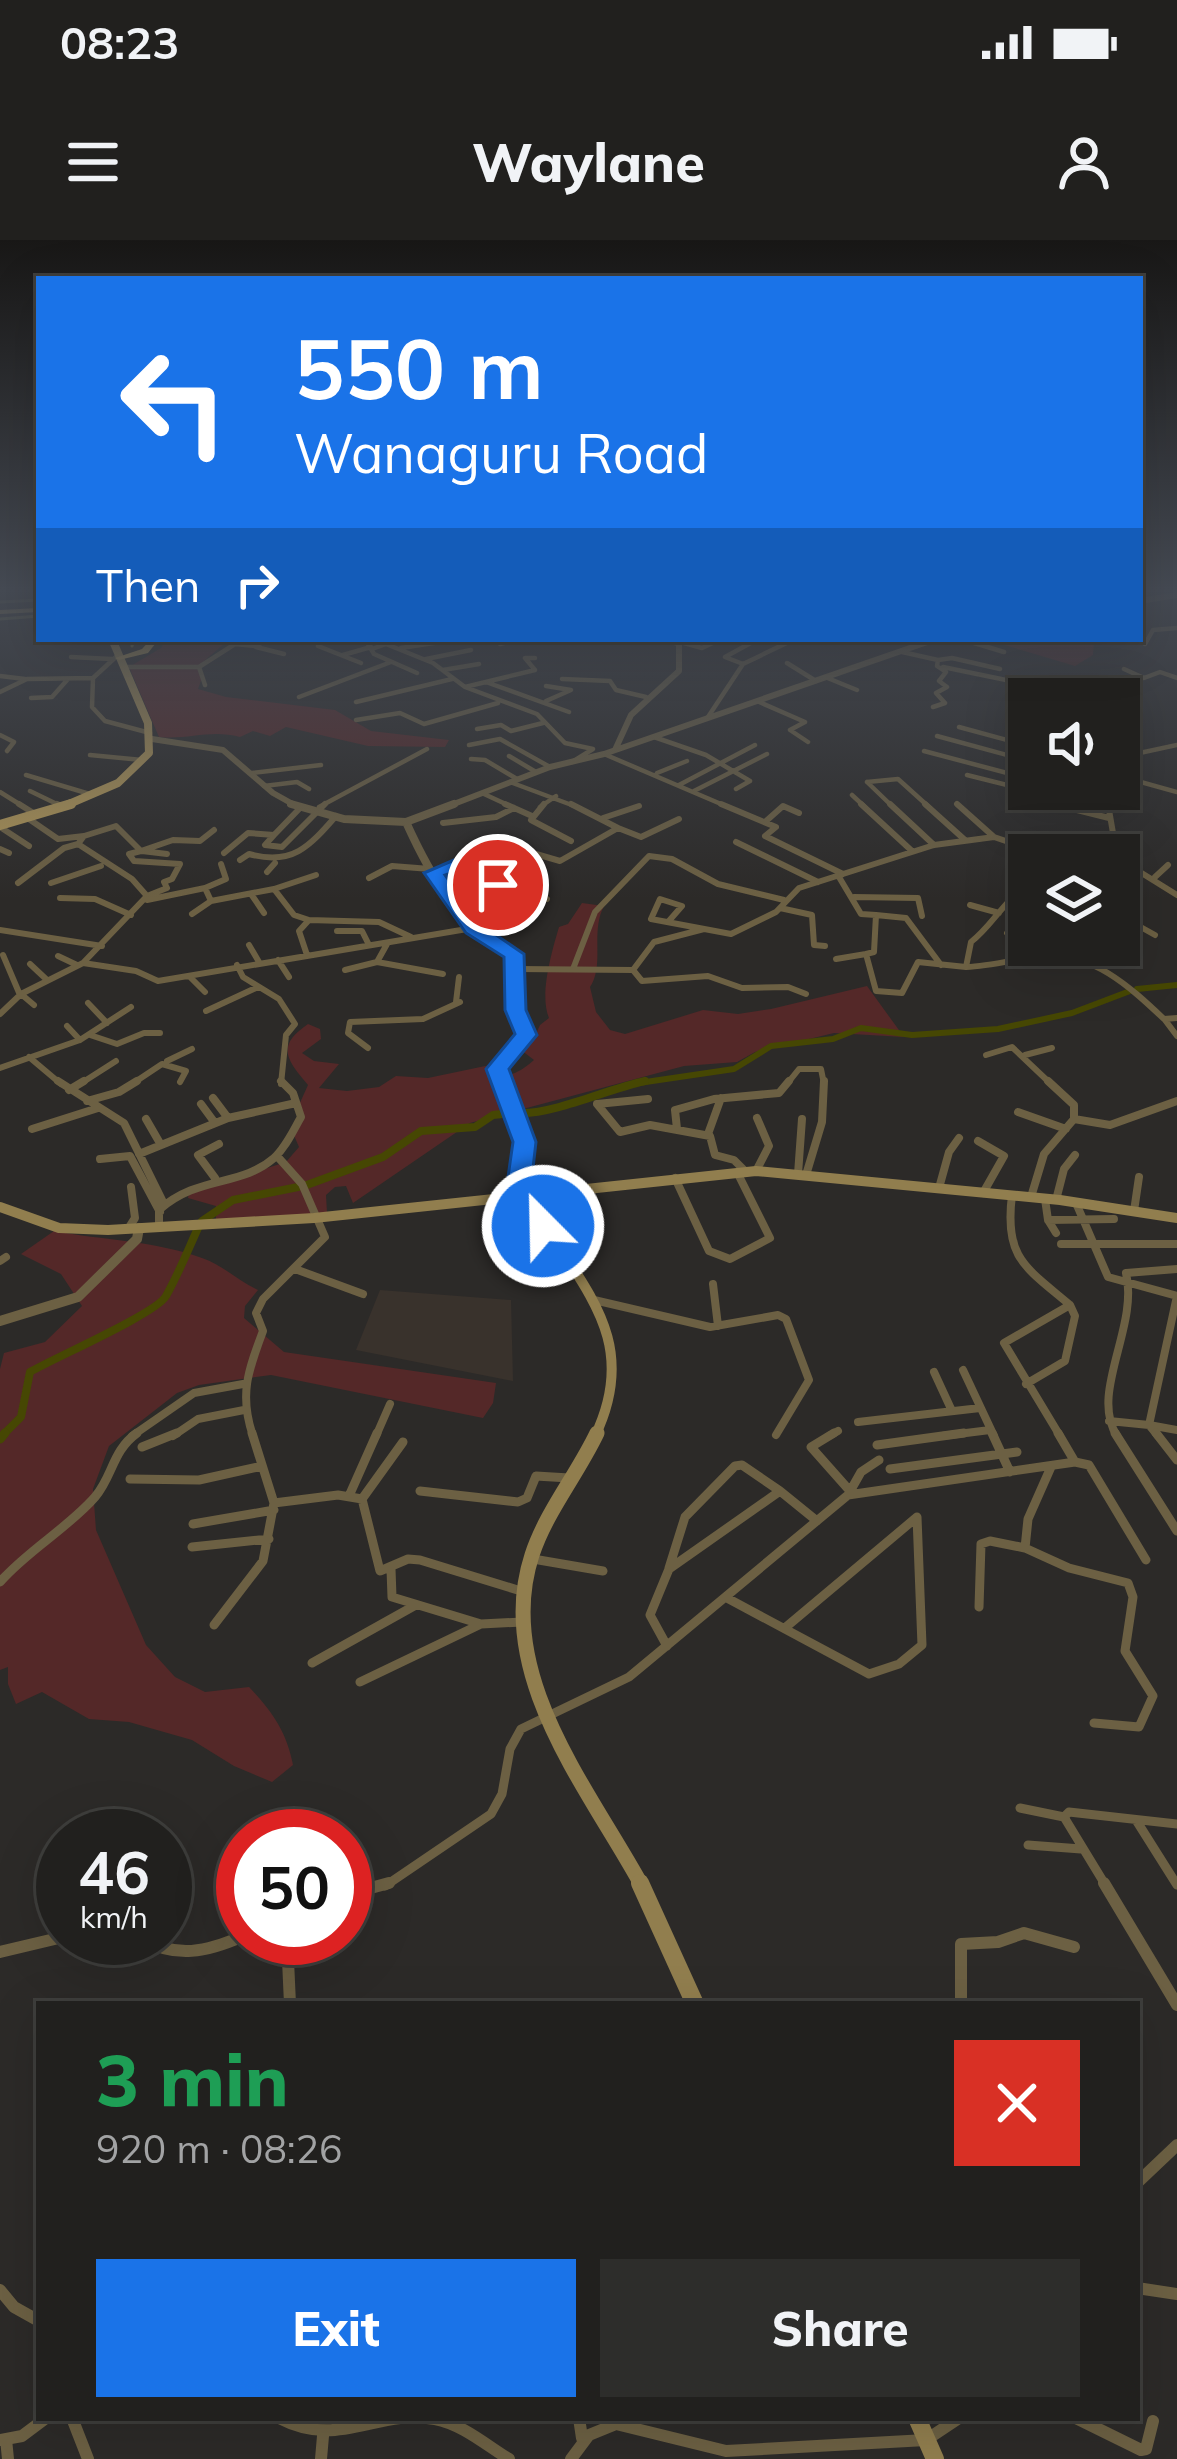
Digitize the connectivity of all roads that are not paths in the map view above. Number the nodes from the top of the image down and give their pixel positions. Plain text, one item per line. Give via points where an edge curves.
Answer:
1 (36, 692) edge
2 (57, 692) edge
3 (94, 692) edge
4 (132, 692) edge
5 (315, 692) edge
6 (400, 692) edge
7 (474, 692) edge
8 (512, 692) edge
9 (568, 692) edge
10 (624, 692) edge
11 (653, 692) edge
12 (725, 692) edge
13 (783, 692) edge
14 (938, 692) edge
15 (646, 697) junction
16 (298, 698) dead end
17 (757, 701) junction
18 (356, 702) dead end
19 (501, 702) junction
20 (545, 703) junction
21 (933, 707) dead end
22 (531, 712) junction
23 (569, 712) dead end
24 (708, 717) junction
25 (356, 720) dead end
26 (544, 723) junction
27 (958, 727) dead end
28 (477, 729) dead end
29 (0, 735) edge
30 (151, 736) junction
31 (937, 736) dead end
32 (654, 737) junction
33 (1008, 740) edge
34 (808, 742) dead end
35 (469, 745) dead end
36 (755, 745) dead end
37 (1177, 746) edge
38 (427, 749) dead end
39 (615, 750) junction
40 (7, 751) dead end
41 (924, 751) dead end
42 (1140, 752) edge
43 (90, 754) dead end
44 (604, 754) junction
45 (767, 754) dead end
46 (1008, 755) edge
47 (509, 756) dead end
48 (393, 758) dead end
49 (471, 759) dead end
50 (146, 760) junction
51 (687, 761) dead end
52 (403, 762) junction
53 (572, 762) junction
54 (720, 763) junction
55 (321, 765) dead end
56 (550, 767) junction
57 (1008, 771) edge
58 (536, 772) junction
59 (734, 772) junction
60 (253, 773) junction
61 (656, 774) junction
62 (26, 775) dead end
63 (967, 775) dead end
64 (513, 781) junction
65 (1140, 782) edge
66 (679, 785) junction
67 (1008, 785) edge
68 (264, 786) junction
69 (309, 789) dead end
70 (350, 789) junction
71 (736, 789) dead end
72 (30, 791) dead end
73 (694, 791) junction
74 (0, 792) edge
75 (1177, 792) edge
76 (362, 794) dead end
77 (484, 794) junction
78 (94, 795) junction
79 (852, 795) dead end
80 (556, 796) junction
81 (336, 797) junction
82 (434, 797) dead end
83 (351, 802) dead end
84 (957, 804) dead end
85 (61, 806) junction
86 (301, 806) junction
87 (639, 806) dead end
88 (514, 808) junction
89 (314, 809) junction
90 (446, 809) junction
91 (1074, 810) edge
92 (1108, 810) edge
93 (799, 813) dead end
94 (337, 815) junction
95 (30, 816) junction
96 (532, 816) junction
97 (603, 818) junction
98 (1109, 818) junction
99 (680, 819) dead end
100 (406, 822) junction
101 (443, 823) dead end
102 (764, 823) junction
103 (0, 826) edge
104 (618, 829) junction
105 (214, 830) dead end
106 (1112, 834) edge
107 (274, 835) junction
108 (83, 836) junction
109 (994, 837) junction
110 (965, 840) junction
111 (572, 841) dead end
112 (736, 842) dead end
113 (1008, 842) edge
114 (79, 844) junction
115 (934, 845) junction
116 (29, 846) dead end
117 (0, 849) edge
118 (141, 851) junction
119 (914, 852) junction
120 (9, 853) dead end
121 (224, 853) dead end
122 (167, 854) dead end
123 (240, 860) dead end
124 (472, 860) junction
125 (275, 863) junction
126 (221, 864) dead end
127 (103, 865) junction
128 (454, 866) junction
129 (1168, 866) dead end
130 (1140, 870) edge
131 (432, 871) junction
132 (266, 872) dead end
133 (316, 875) dead end
134 (842, 876) junction
135 (1154, 877) junction
136 (369, 878) dead end
137 (501, 880) dead end
138 (819, 882) junction
139 (18, 883) dead end
140 (51, 883) dead end
141 (166, 888) junction
142 (205, 888) junction
143 (274, 889) junction
144 (251, 894) junction
145 (1177, 895) edge
146 (174, 896) junction
147 (854, 897) junction
148 (60, 898) dead end
149 (146, 898) junction
150 (547, 899) dead end
151 (1008, 899) edge
152 (211, 901) junction
153 (782, 904) junction
154 (970, 905) dead end
155 (264, 913) dead end
156 (999, 913) junction
157 (192, 914) dead end
158 (131, 915) junction
159 (877, 915) junction
160 (922, 916) dead end
161 (309, 920) junction
162 (668, 922) junction
163 (1140, 927) edge
164 (473, 928) junction
165 (706, 928) junction
166 (0, 930) edge
167 (337, 931) dead end
168 (1155, 935) dead end
169 (411, 937) junction
170 (390, 941) junction
171 (249, 945) dead end
172 (369, 945) junction
173 (101, 946) junction
174 (825, 946) dead end
175 (866, 954) junction
176 (3, 955) dead end
177 (307, 955) junction
178 (58, 956) dead end
179 (836, 959) dead end
180 (278, 960) junction
181 (259, 962) junction
182 (377, 962) junction
183 (30, 964) dead end
184 (81, 964) junction
185 (237, 965) junction
186 (941, 965) junction
187 (1008, 965) edge
188 (1098, 966) edge
189 (966, 967) junction
190 (517, 969) junction
191 (574, 969) junction
192 (345, 970) dead end
193 (633, 970) junction
194 (10, 971) junction
195 (0, 974) edge
196 (443, 974) dead end
197 (189, 976) junction
198 (289, 977) dead end
199 (459, 977) dead end
200 (46, 980) junction
201 (258, 987) junction
202 (57, 990) dead end
203 (205, 992) dead end
204 (20, 994) junction
205 (806, 994) dead end
206 (88, 1003) dead end
207 (34, 1005) dead end
208 (131, 1007) dead end
209 (2, 1008) edge
210 (206, 1011) dead end
211 (1177, 1018) edge
212 (1164, 1019) junction
213 (107, 1023) junction
214 (68, 1027) dead end
215 (160, 1033) dead end
216 (90, 1035) junction
217 (1177, 1036) edge
218 (80, 1040) junction
219 (368, 1048) dead end
220 (1052, 1048) dead end
221 (192, 1049) dead end
222 (986, 1055) dead end
223 (1024, 1055) junction
224 (29, 1057) junction
225 (116, 1061) dead end
226 (162, 1064) junction
227 (0, 1068) edge
228 (180, 1082) dead end
229 (69, 1090) junction
230 (213, 1098) dead end
231 (721, 1098) junction
232 (648, 1099) dead end
233 (86, 1101) junction
234 (1177, 1101) edge
235 (201, 1103) dead end
236 (296, 1103) junction
237 (98, 1108) junction
238 (1018, 1112) dead end
239 (228, 1118) junction
240 (757, 1118) dead end
241 (146, 1119) dead end
242 (802, 1119) dead end
243 (1074, 1119) junction
244 (214, 1124) junction
245 (32, 1129) dead end
246 (677, 1129) junction
247 (1066, 1129) junction
248 (706, 1135) junction
249 (959, 1138) dead end
250 (978, 1142) dead end
251 (160, 1144) junction
252 (219, 1144) dead end
253 (140, 1154) junction
254 (1075, 1155) dead end
255 (277, 1156) junction
256 (100, 1159) dead end
257 (746, 1171) junction
258 (802, 1174) junction
259 (674, 1176) junction
260 (1139, 1177) dead end
261 (216, 1180) junction
262 (131, 1186) dead end
263 (939, 1188) junction
264 (983, 1193) junction
265 (528, 1194) junction
266 (1012, 1196) junction
267 (1030, 1197) junction
268 (1051, 1199) junction
269 (1076, 1203) junction
270 (0, 1207) edge
271 (162, 1208) junction
272 (1134, 1212) junction
273 (314, 1218) junction
274 (1177, 1218) edge
275 (1114, 1219) dead end
276 (1048, 1220) junction
277 (1083, 1220) junction
278 (159, 1227) junction
279 (133, 1228) junction
280 (1056, 1233) dead end
281 (1061, 1244) dead end
282 (1177, 1244) edge
283 (1093, 1245) junction
284 (295, 1269) junction
285 (1177, 1269) edge
286 (713, 1284) dead end
287 (1131, 1287) junction
288 (363, 1294) dead end
289 (1177, 1296) edge
290 (593, 1300) junction
291 (1070, 1305) junction
292 (0, 1321) edge
293 (718, 1326) junction
294 (963, 1370) dead end
295 (934, 1372) dead end
296 (243, 1384) junction
297 (1026, 1384) junction
298 (390, 1405) dead end
299 (980, 1408) junction
300 (244, 1410) junction
301 (952, 1411) junction
302 (1107, 1421) junction
303 (858, 1423) dead end
304 (1149, 1425) junction
305 (991, 1430) junction
306 (1177, 1430) edge
307 (838, 1431) dead end
308 (776, 1435) dead end
309 (403, 1442) dead end
310 (877, 1445) dead end
311 (142, 1448) dead end
312 (1016, 1452) dead end
313 (1001, 1454) junction
314 (879, 1460) dead end
315 (1177, 1460) edge
316 (1076, 1462) junction
317 (262, 1466) junction
318 (1051, 1467) junction
319 (890, 1469) dead end
320 (1010, 1472) junction
321 (569, 1478) junction
322 (130, 1479) dead end
323 (419, 1491) dead end
324 (780, 1491) junction
325 (849, 1493) junction
326 (349, 1496) junction
327 (362, 1499) junction
328 (274, 1506) junction
329 (817, 1521) junction
330 (193, 1524) dead end
331 (1177, 1531) edge
332 (269, 1539) junction
333 (192, 1547) dead end
334 (1025, 1548) junction
335 (528, 1558) junction
336 (1146, 1560) dead end
337 (392, 1569) junction
338 (669, 1569) junction
339 (603, 1571) dead end
340 (0, 1582) edge
341 (521, 1591) junction
342 (727, 1598) junction
343 (414, 1606) junction
344 (979, 1607) dead end
345 (522, 1622) junction
346 (482, 1624) junction
347 (214, 1625) dead end
348 (785, 1627) junction
349 (667, 1646) junction
350 (312, 1663) dead end
351 (360, 1682) dead end
352 (547, 1716) junction
353 (1094, 1723) dead end
354 (1020, 1808) dead end
355 (1064, 1817) junction
356 (1136, 1819) junction
357 (1177, 1824) edge
358 (1028, 1845) dead end
359 (1082, 1849) junction
360 (1177, 1885) edge
361 (372, 1889) edge
362 (36, 1943) edge
363 (1074, 1947) dead end
364 (0, 1952) edge
365 (288, 1965) edge
366 (290, 2001) edge
367 (694, 2001) edge
368 (961, 2001) edge
369 (1177, 2005) edge
370 (1177, 2144) edge
371 (1140, 2180) edge
372 (1140, 2288) edge
373 (0, 2290) edge
374 (1177, 2294) edge
375 (36, 2319) edge
376 (42, 2421) edge
377 (73, 2421) edge
378 (286, 2421) edge
379 (384, 2421) edge
380 (438, 2421) edge
381 (580, 2421) edge
382 (917, 2421) edge
383 (956, 2421) edge
384 (1082, 2421) edge
385 (1153, 2421) dead end
386 (323, 2436) junction
387 (583, 2438) junction
388 (3, 2440) edge
389 (930, 2449) edge
390 (8, 2459) edge
391 (88, 2459) edge
392 (321, 2459) edge
393 (509, 2459) edge
394 (571, 2459) edge

1 - 2 street via 32,697
3 - 30 street via 95,714
4 - 30 main road
5 - 16 street
6 - 18 street
7 - 19 street
8 - 20 street
9 - 20 street
10 - 15 street
11 - 15 street
12 - 24 street
13 - 17 street
14 - 21 street via 944,704
15 - 39 street
17 - 24 street
17 - 34 street via 805,722 790,730
19 - 22 street
19 - 25 street via 424,724 400,713
20 - 22 street
20 - 23 street
22 - 26 street
24 - 32 street
26 - 28 street
26 - 53 street via 565,743 593,749
27 - 33 street
29 - 40 street via 14,742
30 - 50 main road
30 - 60 street via 217,747
31 - 46 street
32 - 39 street
32 - 54 street
35 - 56 street via 500,739
36 - 54 street
37 - 42 street
38 - 52 street
39 - 44 street
41 - 57 street
43 - 50 street
44 - 53 street
44 - 61 street
45 - 59 street
47 - 58 street
48 - 52 street
49 - 64 street
50 - 78 main road
51 - 61 street
52 - 70 street
53 - 56 street
54 - 59 street
54 - 66 street
55 - 60 street
56 - 58 street
58 - 64 street
59 - 71 street via 750,782
59 - 73 street
60 - 68 street
61 - 66 street
62 - 78 street
63 - 67 street
64 - 77 street
64 - 80 street
65 - 75 street
66 - 73 street
68 - 69 street
68 - 86 street
70 - 76 street
70 - 81 street
72 - 85 street
73 - 102 street
74 - 95 street
77 - 88 street
77 - 90 street
78 - 85 main road
79 - 119 street
80 - 96 street
80 - 97 street
81 - 83 street
81 - 89 street
82 - 90 street
84 - 109 street
85 - 95 main road
86 - 89 street
86 - 107 street
87 - 97 street
88 - 96 street
88 - 101 street
89 - 94 street
89 - 107 street via 282,847 264,844
90 - 100 street
91 - 98 street
92 - 98 street
93 - 102 street via 783,806
94 - 100 street
94 - 125 street via 301,856
95 - 103 main road
95 - 108 street via 58,839
96 - 111 street
97 - 104 street
98 - 106 street
99 - 104 street via 643,836
100 - 131 street
102 - 134 street via 776,826 765,836
103 - 116 street
104 - 124 street via 560,861 517,847
105 - 118 street via 200,841
107 - 121 street via 248,832
108 - 114 street
108 - 118 street via 116,826
109 - 110 street
109 - 113 street
110 - 115 street
110 - 115 street via 898,778 867,781
112 - 138 street
114 - 127 street
114 - 139 street
115 - 119 street
117 - 120 street
118 - 122 street
118 - 141 street via 129,855 180,864
119 - 134 street
123 - 125 street via 249,854
124 - 128 street
124 - 137 street
125 - 132 street
126 - 142 street via 226,879
127 - 140 street
127 - 149 street via 129,872
128 - 131 street
128 - 150 street via 495,885 517,881
129 - 135 street
130 - 135 street
131 - 136 street via 392,866
131 - 164 street
133 - 143 street
134 - 138 street
134 - 147 street
135 - 145 street
138 - 153 street
141 - 146 street
141 - 149 street
142 - 146 street
142 - 152 street
143 - 144 street
143 - 161 street via 298,919
144 - 152 street
144 - 155 street
146 - 149 street
147 - 159 street via 861,914
147 - 160 street via 918,898
148 - 158 street via 95,899
149 - 158 street
151 - 156 street
152 - 157 street
153 - 165 street via 731,934
153 - 174 street via 812,915 814,945
153 - 191 street via 727,887 680,860 649,856 595,912
154 - 156 street
156 - 189 street via 971,942
158 - 173 street
159 - 175 street via 874,952
159 - 186 street via 906,918
161 - 169 street via 380,922
161 - 177 street via 299,931
162 - 162 street via 649,916 661,899 682,906
162 - 165 street
163 - 168 street
164 - 169 street
164 - 190 street via 512,952
165 - 193 street via 644,947
166 - 173 street
167 - 172 street via 362,931
169 - 170 street
170 - 172 street
170 - 182 street
171 - 181 street
172 - 177 street
173 - 184 street
175 - 179 street
175 - 186 street via 876,991 902,993 918,962
176 - 194 street
177 - 180 street
178 - 184 street
180 - 181 street
180 - 198 street
181 - 185 street
182 - 192 street
182 - 196 street
183 - 200 street
184 - 197 street via 158,981
184 - 200 street
185 - 197 street
185 - 201 street
186 - 189 street
187 - 189 street
188 - 212 street
190 - 191 street
190 - 265 street via 516,1010 526,1035 497,1069 524,1142 520,1171
191 - 193 street
193 - 205 street via 641,981 698,974
194 - 195 street
194 - 204 street
197 - 203 street
199 - 219 street via 458,1002 440,1017 350,1022 348,1033
200 - 202 street
200 - 204 street
201 - 210 street
201 - 236 street via 279,999 295,1024 286,1035 281,1084
204 - 207 street
204 - 209 street
206 - 213 street
208 - 213 street
211 - 212 street
212 - 217 street
213 - 216 street
214 - 218 street
215 - 216 street via 117,1044
216 - 218 street
218 - 224 street
220 - 223 street
221 - 226 street
222 - 223 street via 1012,1047
223 - 243 street via 1074,1106
224 - 227 street
224 - 229 street
225 - 229 street
226 - 228 street via 186,1071
226 - 233 street via 119,1092
229 - 233 street
230 - 239 street
231 - 246 street via 675,1110
231 - 248 street
231 - 258 street via 778,1093 799,1069 821,1069 813,1162
232 - 246 street via 598,1104 620,1132
233 - 237 street
234 - 243 street via 1110,1125
235 - 244 street
236 - 239 street
236 - 255 street via 301,1117
237 - 245 street
237 - 253 street via 124,1123
238 - 247 street
239 - 244 street
240 - 257 street via 769,1146
241 - 251 street
242 - 258 street
243 - 247 street
244 - 251 street
246 - 248 street
247 - 267 street via 1044,1154
248 - 257 street via 715,1155
249 - 263 street
250 - 264 street via 1004,1153
251 - 253 street
252 - 261 street via 198,1154
253 - 271 street
254 - 268 street
255 - 261 street
255 - 273 street via 302,1184
256 - 271 street via 130,1156
257 - 258 main road
257 - 259 main road
257 - 259 street via 770,1238 730,1259 709,1250
258 - 263 main road
259 - 265 main road
260 - 272 street
261 - 271 street via 192,1184
262 - 279 street
263 - 264 main road
264 - 266 main road
265 - 273 main road
265 - 290 main road
266 - 267 main road
266 - 291 street via 1016,1259
267 - 268 main road
268 - 269 main road
268 - 276 street
269 - 272 main road
269 - 277 street
270 - 279 main road via 59,1228
271 - 278 street
272 - 274 main road
273 - 278 main road
273 - 284 street via 325,1240
275 - 277 street
276 - 277 street
276 - 280 street
277 - 283 street
278 - 279 main road
279 - 292 street via 137,1239 78,1297
281 - 283 street
282 - 283 street
283 - 287 street via 1108,1277
284 - 288 street
284 - 296 street via 256,1313 263,1331
285 - 287 street via 1126,1273
286 - 293 street
287 - 289 street
287 - 302 street
289 - 304 street
290 - 293 street
290 - 321 main road via 612,1345 610,1404
291 - 297 street via 1065,1361
291 - 297 street via 1004,1342
293 - 308 street via 786,1319 809,1380
294 - 299 street
295 - 301 street
296 - 300 street
296 - 340 street via 194,1393 120,1445 96,1496
297 - 316 street
298 - 326 street
299 - 301 street
299 - 305 street
300 - 311 street via 198,1419
300 - 317 street
301 - 303 street
302 - 304 street
302 - 331 street
304 - 306 street
304 - 315 street
305 - 310 street
305 - 313 street
307 - 325 street via 811,1447
309 - 327 street
312 - 313 street
313 - 319 street
313 - 320 street
314 - 325 street
316 - 318 street
316 - 336 street via 1089,1466
317 - 322 street via 199,1480
317 - 328 street
318 - 320 street
318 - 334 street via 1028,1519
320 - 325 street
321 - 323 street via 536,1476 518,1502
321 - 335 main road
324 - 329 street
324 - 338 street
324 - 338 street via 735,1466 685,1517
325 - 329 street
326 - 327 street
326 - 328 street
327 - 337 street via 377,1566
328 - 330 street
328 - 332 street
329 - 342 street
332 - 333 street
332 - 347 street via 263,1561
334 - 344 street via 981,1544
334 - 353 street via 1128,1583 1125,1651 1153,1696 1139,1727
335 - 339 street
335 - 341 main road
337 - 341 street via 420,1560
337 - 343 street via 392,1598
338 - 349 street via 650,1615
341 - 345 main road
342 - 348 street
342 - 349 street
343 - 346 street
343 - 350 street
345 - 346 street
345 - 352 main road
346 - 351 street
348 - 348 street via 869,1674 916,1654 917,1517
349 - 352 street via 629,1677
352 - 361 street via 511,1739 502,1803
352 - 367 main road via 657,1912
354 - 355 street
355 - 356 street
355 - 359 street
356 - 357 street
356 - 360 street
358 - 359 street
359 - 369 street
362 - 364 street
363 - 368 street via 1024,1934 961,1944
365 - 366 street
370 - 371 street
372 - 374 street
373 - 375 street
376 - 388 street
377 - 391 street
378 - 386 street
379 - 386 street
380 - 393 street
381 - 387 street
382 - 389 main road
383 - 389 street
384 - 385 street via 1141,2450
386 - 392 street
387 - 389 street via 616,2424 726,2451
387 - 394 street
388 - 390 street

